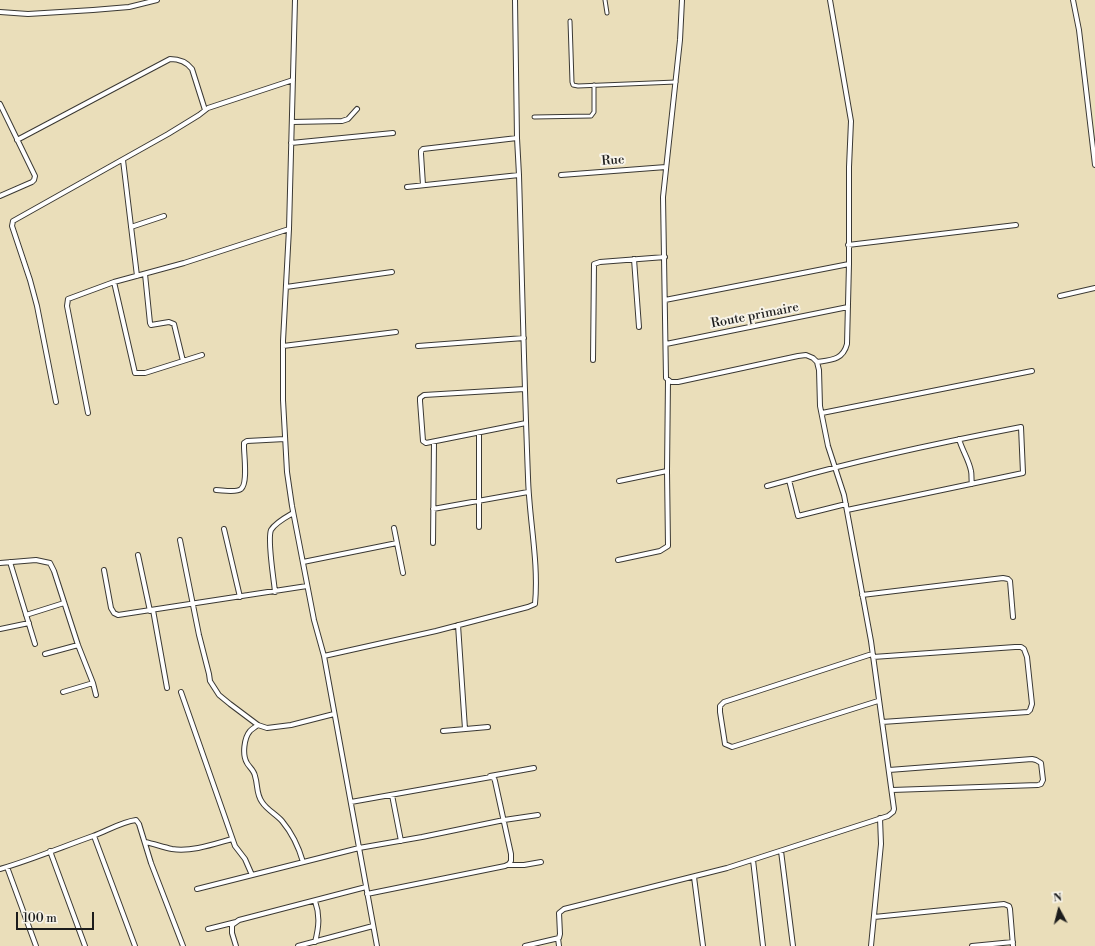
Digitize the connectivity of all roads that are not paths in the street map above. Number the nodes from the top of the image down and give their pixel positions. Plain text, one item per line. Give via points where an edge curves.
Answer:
1 (157, 0) edge
2 (295, 0) edge
3 (515, 0) edge
4 (604, 0) edge
5 (682, 0) edge
6 (830, 0) edge
7 (1073, 0) edge
8 (0, 12) edge
9 (607, 13) dead end
10 (570, 21) dead end
11 (293, 80) junction
12 (676, 82) junction
13 (594, 85) junction
14 (0, 106) edge
15 (357, 109) dead end
16 (204, 110) junction
17 (534, 117) dead end
18 (292, 122) junction
19 (393, 133) dead end
20 (517, 138) junction
21 (17, 140) junction
22 (291, 143) junction
23 (123, 160) junction
24 (1095, 165) edge
25 (666, 167) junction
26 (519, 175) junction
27 (561, 176) dead end
28 (423, 185) junction
29 (407, 187) dead end
30 (0, 196) edge
31 (164, 216) dead end
32 (1016, 225) dead end
33 (131, 227) junction
34 (289, 229) junction
35 (848, 244) junction
36 (665, 257) junction
37 (634, 259) junction
38 (849, 264) junction
39 (392, 272) dead end
40 (145, 274) junction
41 (137, 276) junction
42 (114, 282) junction
43 (286, 287) junction
44 (1095, 288) edge
45 (1060, 296) dead end
46 (666, 300) junction
47 (848, 308) junction
48 (639, 327) dead end
49 (396, 332) dead end
50 (524, 338) junction
51 (666, 344) junction
52 (283, 346) junction
53 (418, 346) dead end
54 (202, 355) dead end
55 (593, 360) dead end
56 (183, 361) junction
57 (817, 362) junction
58 (1032, 371) dead end
59 (668, 380) junction
60 (526, 389) junction
61 (56, 402) dead end
62 (88, 413) dead end
63 (822, 413) junction
64 (526, 423) junction
65 (479, 433) junction
66 (285, 439) junction
67 (959, 439) junction
68 (434, 442) junction
69 (835, 467) junction
70 (667, 471) junction
71 (789, 480) junction
72 (619, 481) dead end
73 (972, 484) junction
74 (767, 486) dead end
75 (216, 490) dead end
76 (528, 492) junction
77 (478, 501) junction
78 (846, 504) junction
79 (433, 509) junction
80 (847, 510) junction
81 (293, 513) junction
82 (479, 527) dead end
83 (394, 528) dead end
84 (224, 529) dead end
85 (180, 540) dead end
86 (397, 543) junction
87 (433, 543) dead end
88 (138, 555) dead end
89 (618, 560) dead end
90 (10, 562) junction
91 (303, 562) junction
92 (0, 563) edge
93 (104, 570) dead end
94 (403, 573) dead end
95 (307, 586) junction
96 (275, 592) junction
97 (862, 595) junction
98 (240, 597) junction
99 (64, 603) junction
100 (193, 604) junction
101 (151, 610) junction
102 (26, 615) junction
103 (1013, 617) dead end
104 (28, 623) junction
105 (458, 625) junction
106 (0, 629) edge
107 (35, 644) dead end
108 (78, 645) junction
109 (45, 654) dead end
110 (324, 656) junction
111 (873, 656) junction
112 (92, 683) junction
113 (167, 688) dead end
114 (63, 692) dead end
115 (181, 692) dead end
116 (96, 695) dead end
117 (878, 701) junction
118 (334, 714) junction
119 (882, 722) junction
120 (258, 725) junction
121 (488, 727) dead end
122 (465, 729) junction
123 (443, 731) dead end
124 (534, 768) dead end
125 (889, 770) junction
126 (486, 777) junction
127 (892, 790) junction
128 (392, 795) junction
129 (351, 802) junction
130 (538, 815) dead end
131 (880, 818) junction
132 (504, 820) junction
133 (94, 836) junction
134 (232, 839) junction
135 (401, 841) junction
136 (145, 842) junction
137 (359, 848) junction
138 (50, 851) junction
139 (781, 851) junction
140 (752, 860) junction
141 (303, 862) junction
142 (542, 862) dead end
143 (505, 866) junction
144 (7, 867) junction
145 (0, 869) edge
146 (252, 875) junction
147 (694, 877) junction
148 (366, 886) junction
149 (197, 889) dead end
150 (367, 894) junction
151 (315, 900) junction
152 (874, 917) junction
153 (236, 922) junction
154 (373, 926) junction
155 (208, 929) dead end
156 (558, 938) junction
157 (315, 942) junction
158 (1013, 944) edge
159 (36, 946) edge
160 (85, 946) edge
161 (135, 946) edge
162 (183, 946) edge
163 (236, 946) edge
164 (298, 946) edge
165 (377, 946) edge
166 (525, 946) edge
167 (560, 946) edge
168 (703, 946) edge
169 (764, 946) edge
170 (793, 946) edge
171 (871, 946) edge
172 (972, 946) edge

1 - 8 street via 129,7 28,14
2 - 11 street
3 - 20 street
4 - 9 street
5 - 12 street
6 - 35 street via 851,121
7 - 24 street
10 - 13 street via 572,82 575,86
11 - 16 street
11 - 18 street
12 - 13 street
12 - 25 street
13 - 17 street via 594,112 591,116
14 - 21 street
15 - 18 street via 348,119 342,121
16 - 21 street via 192,69 184,61 170,59
16 - 23 street
18 - 22 street
19 - 22 street
20 - 26 street
20 - 28 street via 424,149 421,151
21 - 30 street via 35,176 34,180
22 - 34 street
23 - 33 street
23 - 61 street via 12,223 37,306
25 - 27 street, Rue
25 - 36 street via 663,212
26 - 28 street
26 - 50 street
28 - 29 street
31 - 33 street
32 - 35 street
33 - 41 street
34 - 40 street
34 - 43 street
35 - 38 street
36 - 37 street
36 - 46 street
37 - 48 street
37 - 55 street via 594,264
38 - 46 street
38 - 47 street
39 - 43 street
40 - 41 street
40 - 56 street via 150,323 174,324
41 - 42 street
42 - 56 street via 135,373 145,374
42 - 62 street via 71,297 67,302
43 - 52 street
44 - 45 street
46 - 51 street
47 - 51 street, Route primaire
47 - 57 street via 845,352 840,357
49 - 52 street
50 - 53 street
50 - 60 street
51 - 59 street via 665,374
52 - 66 street
54 - 56 street
57 - 59 street via 806,355 678,382
57 - 63 street
58 - 63 street
59 - 70 street
60 - 64 street
60 - 68 street via 422,396 420,401 423,441
63 - 69 street
64 - 65 street
64 - 76 street
65 - 68 street
65 - 77 street
66 - 75 street via 244,443 243,486 235,490
66 - 81 street
67 - 69 street
67 - 73 street via 971,470
67 - 73 street via 1021,427 1023,473
68 - 79 street
69 - 71 street
69 - 78 street
70 - 72 street
70 - 89 street via 668,546 660,551
71 - 74 street
71 - 78 street via 798,516
73 - 80 street
76 - 77 street
76 - 105 street via 535,571 534,605
77 - 79 street
77 - 82 street
78 - 80 street
79 - 87 street
80 - 97 street
81 - 91 street
81 - 96 street via 271,532
83 - 86 street
84 - 98 street
85 - 100 street
86 - 91 street
86 - 94 street
88 - 101 street
90 - 92 street
90 - 99 street via 36,560 50,563
90 - 102 street
91 - 95 street
93 - 101 street via 114,613 118,615
95 - 96 street
95 - 110 street
96 - 98 street
97 - 103 street via 1003,578 1010,581
97 - 111 street
98 - 100 street
99 - 102 street
99 - 108 street
100 - 101 street
100 - 120 street via 214,688
101 - 113 street
102 - 104 street
104 - 106 street
104 - 107 street
105 - 110 street
105 - 122 street
108 - 109 street
108 - 112 street
110 - 118 street
111 - 117 street
111 - 117 street via 724,702 720,706 720,712 725,744 732,747
111 - 119 street via 1015,647 1024,649 1027,656 1032,704 1028,712
112 - 114 street
112 - 116 street
115 - 134 street
117 - 119 street
118 - 120 street via 276,727
118 - 129 street
119 - 125 street
120 - 141 street via 249,732 246,740 246,762 255,776 261,802 285,826
121 - 122 street
122 - 123 street
124 - 126 street
125 - 127 street
125 - 127 street via 1032,759 1041,763 1043,780 1038,785
126 - 128 street
126 - 132 street via 494,778
127 - 131 street via 893,812
128 - 129 street
128 - 135 street
129 - 137 street
130 - 132 street
131 - 139 street
131 - 152 street via 881,844
132 - 135 street
132 - 143 street via 512,861
133 - 136 street via 136,820
133 - 138 street
133 - 161 street
134 - 136 street via 180,849
134 - 146 street via 246,859
135 - 137 street
136 - 162 street
137 - 141 street
137 - 148 street
138 - 144 street
138 - 160 street
139 - 140 street
139 - 170 street
140 - 147 street
140 - 169 street
141 - 146 street
142 - 143 street
143 - 150 street
144 - 145 street
144 - 159 street
146 - 149 street
147 - 156 street via 564,909 559,913
147 - 168 street
148 - 150 street
148 - 151 street
150 - 154 street
151 - 153 street
151 - 157 street via 319,923
152 - 158 street via 1004,904 1010,909
152 - 171 street
153 - 155 street
153 - 163 street via 232,925
154 - 157 street
154 - 165 street
156 - 166 street
156 - 167 street
157 - 164 street
158 - 172 street

